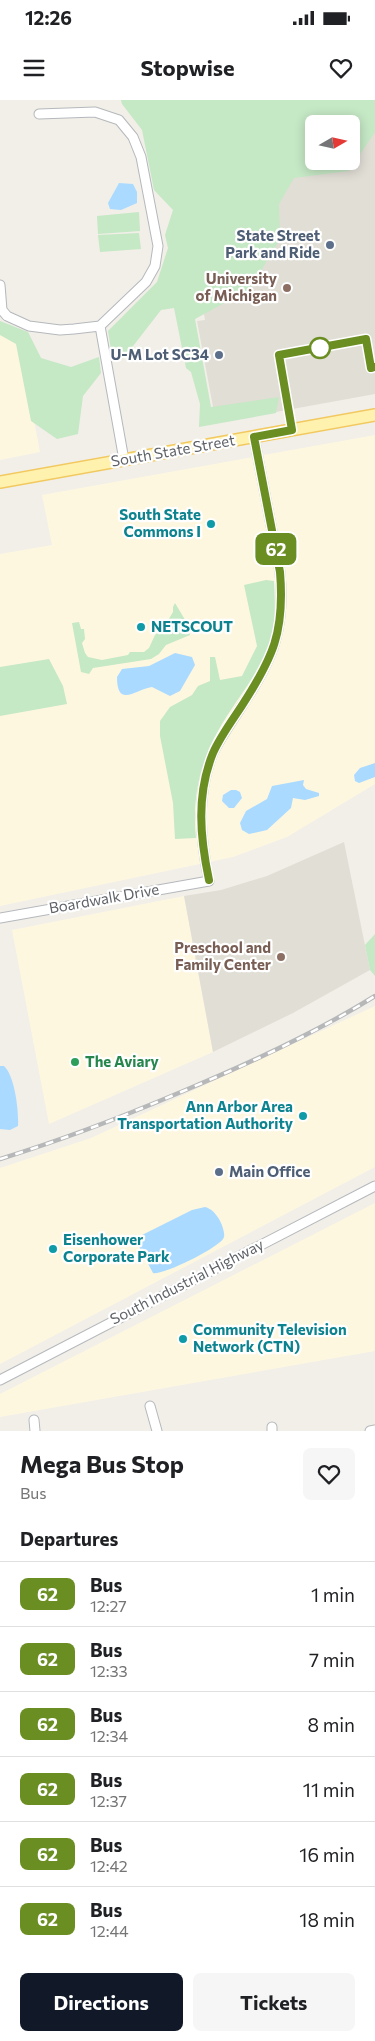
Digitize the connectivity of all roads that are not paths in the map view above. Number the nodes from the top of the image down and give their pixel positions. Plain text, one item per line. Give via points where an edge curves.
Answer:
1 (39, 114) dead end
2 (0, 286) edge
3 (100, 326) junction
4 (375, 415) edge
5 (254, 437) junction
6 (124, 460) junction
7 (0, 482) edge
8 (0, 918) edge
9 (375, 1186) edge
10 (0, 1380) edge
11 (150, 1406) dead end
12 (34, 1420) dead end
13 (375, 1430) edge
14 (35, 1431) edge
15 (156, 1431) edge
16 (370, 1431) edge

1 - 3 street via 95,112 119,120 133,137 141,157 158,246 155,266 146,282
2 - 3 street via 2,310 7,316 29,326 60,330
3 - 6 street
4 - 5 main road, South State Street
5 - 6 main road, South State Street
5 - 8 street, Boardwalk Drive via 280,572 280,622 274,649 264,672 224,732 207,773 200,826 209,880
6 - 7 main road, South State Street
9 - 10 street, South Industrial Highway
11 - 15 street
12 - 14 street
13 - 16 street

